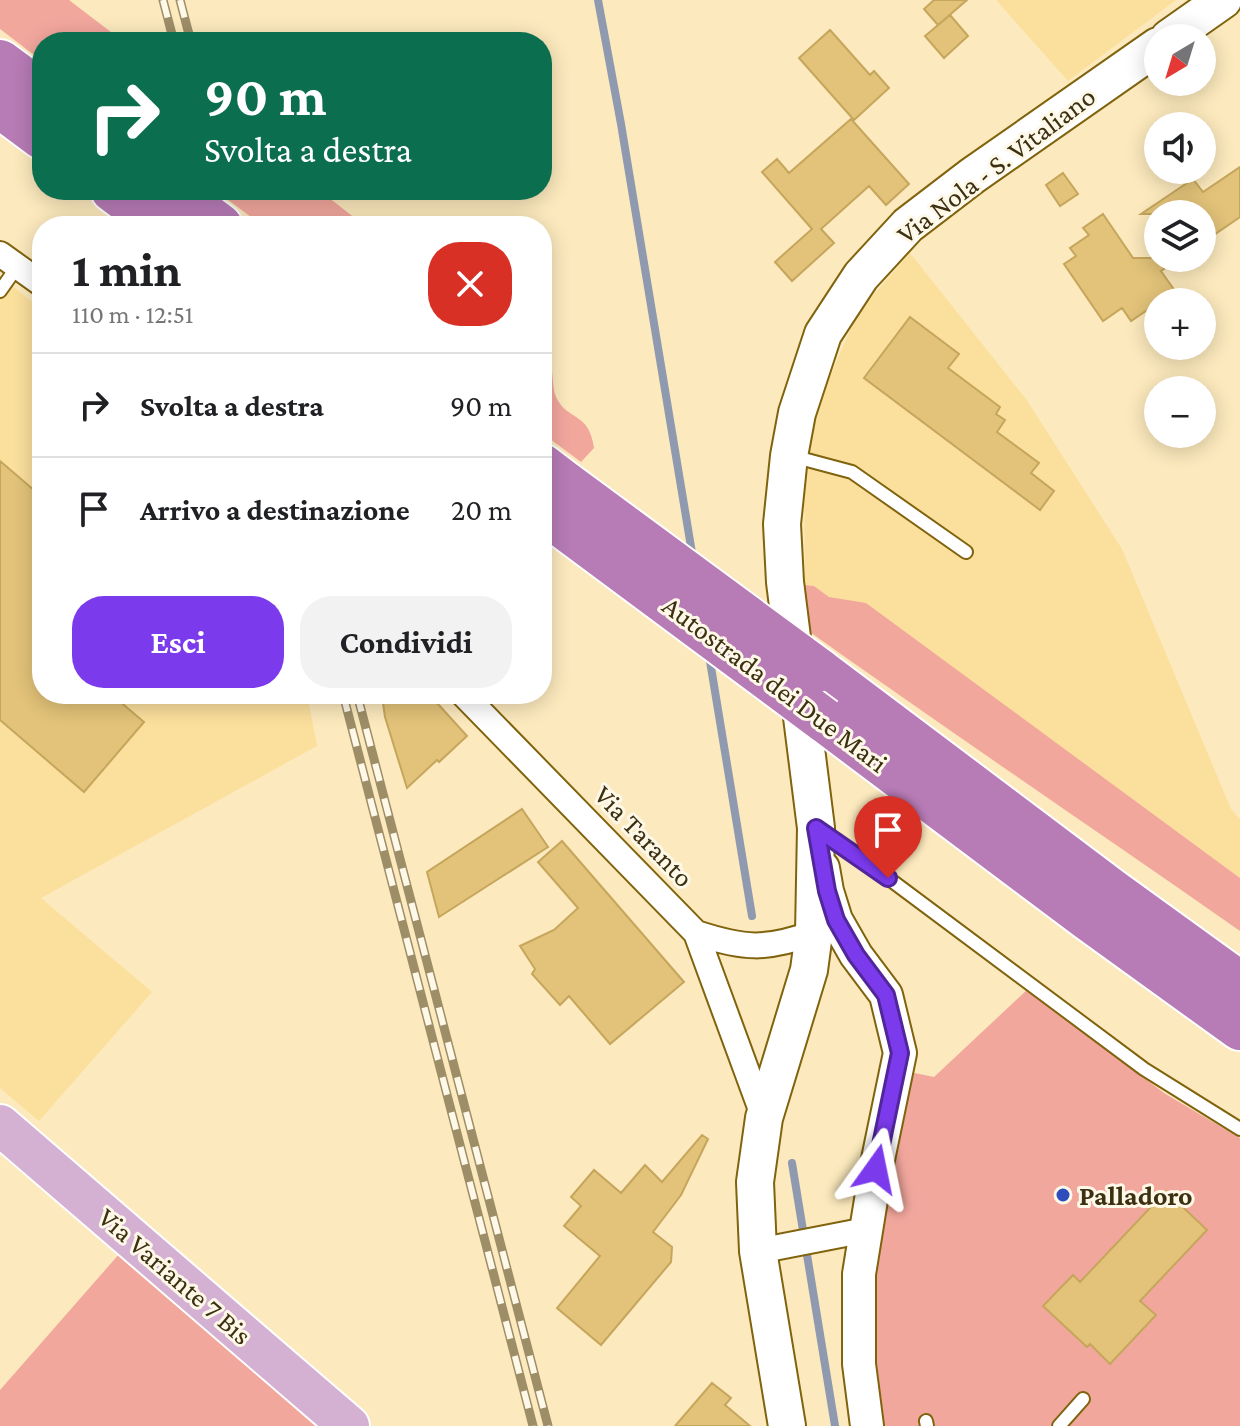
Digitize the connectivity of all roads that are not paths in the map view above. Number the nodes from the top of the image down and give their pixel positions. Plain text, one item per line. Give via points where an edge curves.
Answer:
1 (1223, 0) edge
2 (1189, 24) edge
3 (1144, 56) edge
4 (0, 62) edge
5 (32, 86) edge
6 (0, 106) edge
7 (32, 130) edge
8 (126, 200) edge
9 (185, 200) edge
10 (148, 216) edge
11 (207, 216) edge
12 (9, 260) edge
13 (32, 277) edge
14 (0, 291) edge
15 (789, 456) junction
16 (552, 495) edge
17 (552, 496) edge
18 (966, 552) dead end
19 (818, 670) junction
20 (473, 704) edge
21 (816, 828) junction
22 (696, 933) junction
23 (814, 933) junction
24 (1240, 949) edge
25 (856, 955) junction
26 (1240, 984) edge
27 (1240, 1028) edge
28 (764, 1118) junction
29 (0, 1125) edge
30 (1240, 1129) edge
31 (866, 1230) junction
32 (775, 1248) junction
33 (1083, 1399) dead end
34 (349, 1426) edge
35 (787, 1426) edge
36 (867, 1426) edge
37 (1059, 1426) edge

1 - 2 main road
3 - 15 main road, Via Nola - S. Vitaliano via 908,225 861,276 823,334
4 - 5 highway
6 - 7 highway
8 - 10 highway
9 - 11 highway
12 - 13 street
12 - 14 lane
15 - 18 lane via 852,472
15 - 21 main road, Via Nola - S. Vitaliano via 782,524 785,582
16 - 19 highway, Autostrada dei Due Mari, bridge
17 - 27 highway, Autostrada dei Due Mari, bridge via 824,720
19 - 24 highway via 1138,876
19 - 26 highway, Autostrada dei Due Mari
20 - 22 street, Via Taranto
21 - 23 main road, Via Nola - S. Vitaliano
21 - 25 street via 836,920
21 - 30 lane via 1144,1069
22 - 23 street via 759,946
22 - 28 street
23 - 25 street
23 - 28 main road, Via Nola - S. Vitaliano via 809,970
25 - 31 street via 886,995 900,1053
28 - 32 main road, Via Nola - S. Vitaliano via 755,1182
29 - 34 main road, Via Variante 7 Bis
31 - 32 street
31 - 36 street via 859,1274 859,1364
32 - 35 main road, Via Nola - S. Vitaliano
33 - 37 lane

